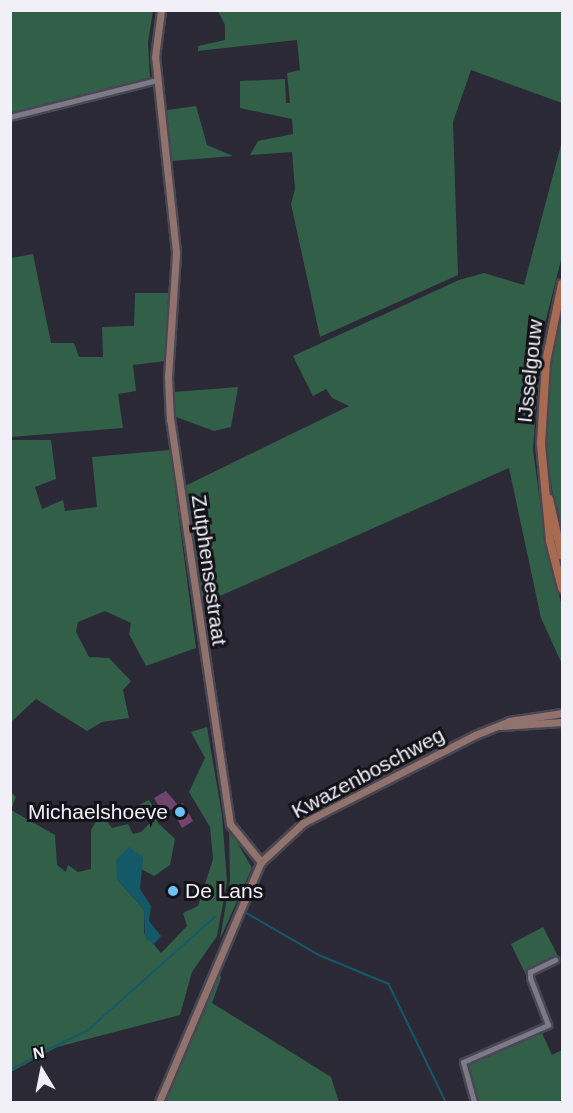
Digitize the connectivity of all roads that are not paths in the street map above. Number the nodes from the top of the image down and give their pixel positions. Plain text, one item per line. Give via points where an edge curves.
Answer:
1 (160, 10) edge
2 (157, 80) junction
3 (10, 117) edge
4 (562, 284) edge
5 (542, 463) junction
6 (562, 556) edge
7 (562, 588) edge
8 (562, 713) edge
9 (562, 722) edge
10 (500, 726) junction
11 (261, 862) junction
12 (555, 960) dead end
13 (159, 1102) edge
14 (474, 1102) edge

1 - 2 street, Zutphensestraat via 156,31
2 - 3 street
2 - 11 street, Zutphensestraat via 176,252 168,377 170,420 230,824
4 - 5 main road, IJsselgouw via 546,362
5 - 6 main road, IJsselgouw
5 - 7 main road, IJsselgouw via 550,541
8 - 10 street, Kwazenboschweg
9 - 10 street, Kwazenboschweg
10 - 11 street, Kwazenboschweg via 303,823
11 - 13 street
12 - 14 street via 530,972 548,1025 464,1062

